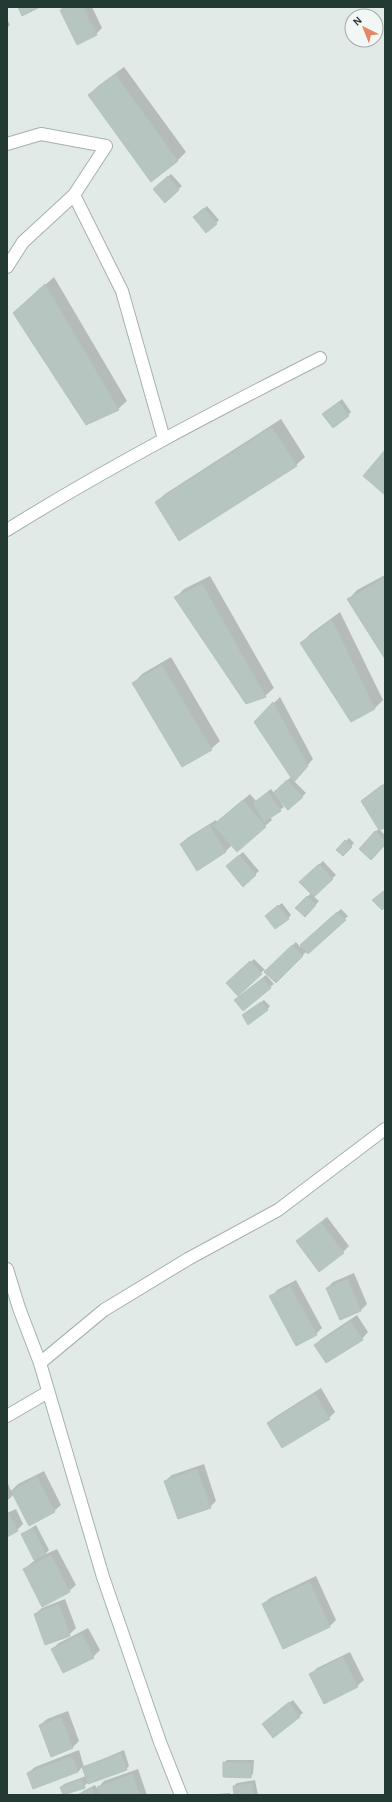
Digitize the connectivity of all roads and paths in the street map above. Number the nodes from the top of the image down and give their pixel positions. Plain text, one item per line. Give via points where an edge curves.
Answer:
1 (7, 144) edge
2 (74, 194) junction
3 (7, 267) edge
4 (320, 358) dead end
5 (164, 439) junction
6 (7, 530) edge
7 (385, 1129) edge
8 (7, 1269) edge
9 (40, 1363) junction
10 (48, 1392) junction
11 (7, 1416) edge
12 (181, 1795) edge

1 - 2 street via 41,134 106,146
2 - 3 street via 23,242
2 - 5 street via 122,291
4 - 5 street
5 - 6 street
7 - 9 street via 278,1210 188,1259 104,1310
8 - 9 street
9 - 10 street
10 - 11 street
10 - 12 street via 103,1577

